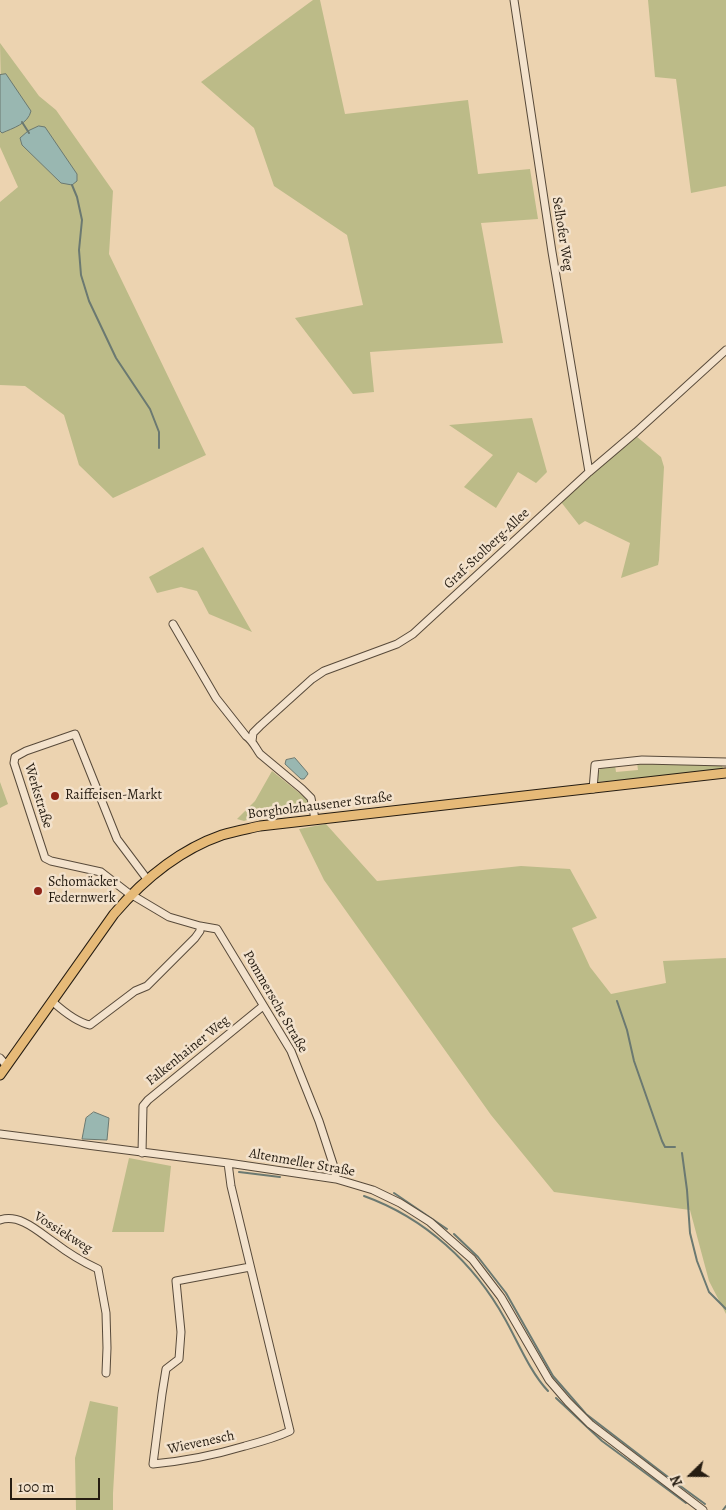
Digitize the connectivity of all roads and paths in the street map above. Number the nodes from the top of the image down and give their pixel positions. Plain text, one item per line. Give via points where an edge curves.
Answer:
1 (514, 0) edge
2 (726, 350) edge
3 (589, 472) junction
4 (173, 624) dead end
5 (252, 741) junction
6 (726, 762) edge
7 (726, 774) edge
8 (593, 789) junction
9 (315, 820) junction
10 (44, 858) joint
11 (147, 879) junction
12 (131, 894) junction
13 (200, 926) junction
14 (53, 1002) junction
15 (263, 1006) junction
16 (0, 1058) edge
17 (7, 1066) junction
18 (0, 1075) edge
19 (0, 1134) edge
20 (142, 1153) junction
21 (228, 1163) junction
22 (336, 1179) junction
23 (0, 1220) edge
24 (250, 1267) junction
25 (106, 1373) dead end
26 (703, 1510) edge

1 - 3 street, Selhofer Weg
2 - 3 street, Graf-Stolberg-Allee
3 - 5 street, Graf-Stolberg-Allee via 413,634 397,644 324,671 260,726
4 - 5 street via 216,698
5 - 9 street via 260,754 311,798
6 - 8 street via 642,760 595,765
7 - 8 main road, Borgholzhausener Straße
8 - 9 main road, Borgholzhausener Straße
9 - 11 main road, Borgholzhausener Straße via 260,826 222,836 192,849
10 - 11 street, Werkstraße via 14,763 15,757 26,750 75,734 117,839
10 - 12 street, Pommersche Straße via 101,872
11 - 12 main road, Borgholzhausener Straße
12 - 13 street, Pommersche Straße via 170,917
12 - 14 main road, Borgholzhausener Straße
13 - 14 street via 195,938 147,986 135,991 90,1025
13 - 15 street, Pommersche Straße via 217,929
14 - 17 main road, Borgholzhausener Straße
15 - 20 street, Falkenhainer Weg via 143,1106
15 - 22 street, Pommersche Straße via 291,1051 319,1121
16 - 17 street
17 - 18 main road, Borgholzhausener Straße
19 - 20 street, Altenmeller Straße
20 - 21 street, Altenmeller Straße
21 - 22 street, Altenmeller Straße
21 - 24 street, Wievenesch
22 - 26 street, Altenmeller Straße via 373,1190 400,1203 430,1222 472,1259 501,1297 549,1380 568,1402 590,1424
23 - 25 street, Vossiekweg via 24,1223 98,1269 106,1314
24 - 24 street, Wievenesch via 176,1281 181,1332 179,1359 166,1369 153,1464 217,1455 290,1431

